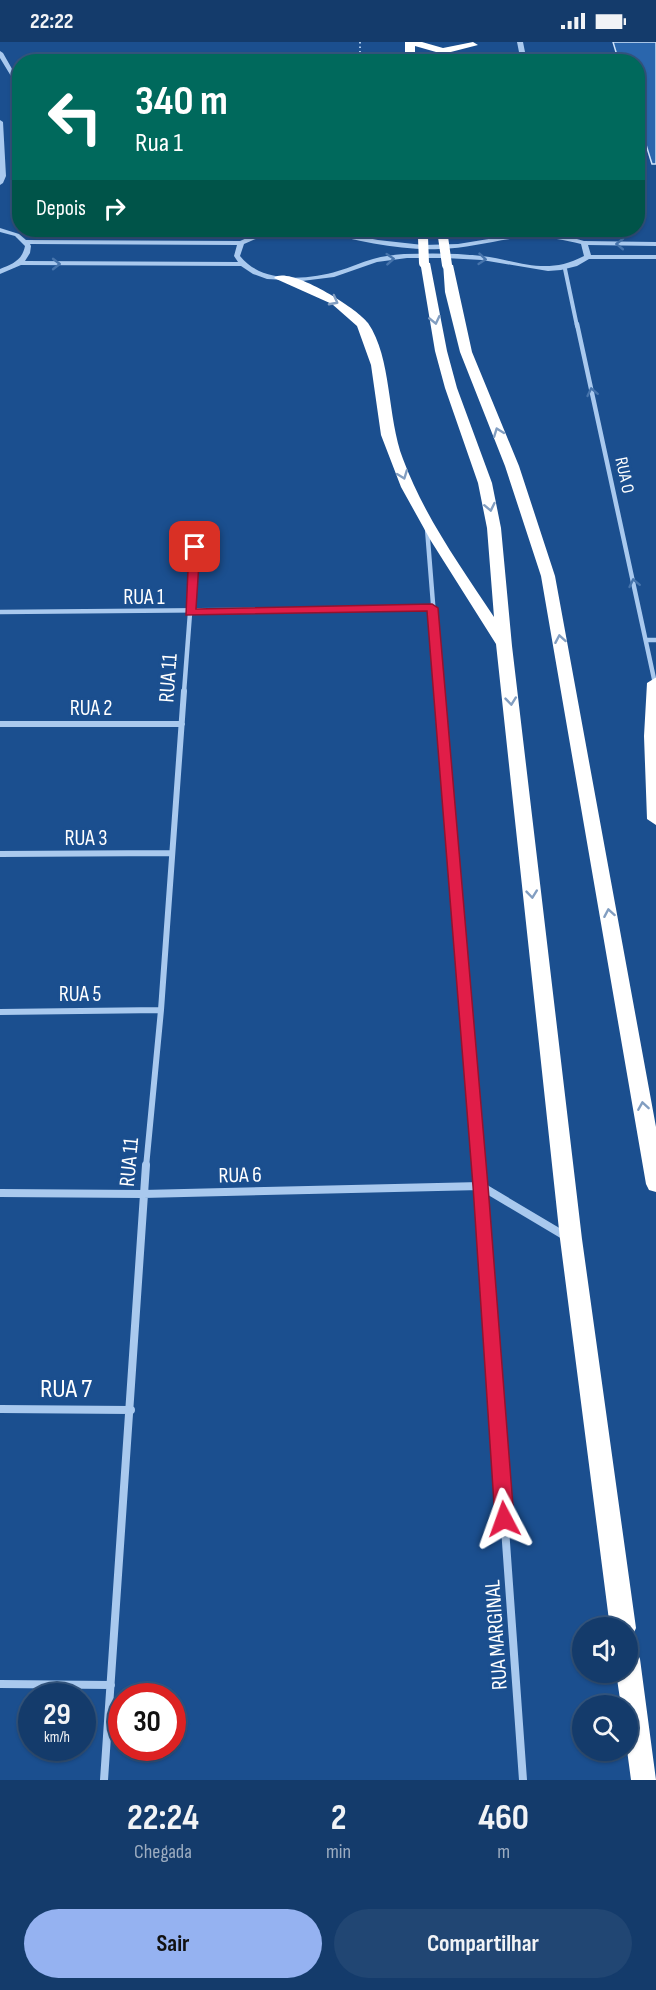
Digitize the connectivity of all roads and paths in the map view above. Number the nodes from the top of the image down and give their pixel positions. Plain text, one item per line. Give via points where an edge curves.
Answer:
1 (415, 42) edge
2 (472, 44) edge
3 (0, 53) edge
4 (12, 75) edge
5 (0, 122) edge
6 (0, 183) edge
7 (20, 237) edge
8 (254, 237) edge
9 (350, 237) edge
10 (423, 237) edge
11 (444, 237) edge
12 (500, 237) edge
13 (568, 237) edge
14 (26, 242) junction
15 (241, 243) junction
16 (584, 243) junction
17 (656, 244) edge
18 (588, 257) junction
19 (656, 257) edge
20 (20, 263) junction
21 (241, 264) junction
22 (565, 269) junction
23 (3, 272) edge
24 (280, 278) junction
25 (0, 283) edge
26 (426, 519) junction
27 (195, 547) dead end
28 (432, 608) junction
29 (0, 612) edge
30 (190, 612) junction
31 (646, 640) junction
32 (656, 640) edge
33 (504, 646) junction
34 (656, 685) edge
35 (0, 724) edge
36 (182, 724) junction
37 (656, 819) edge
38 (172, 853) junction
39 (0, 854) edge
40 (160, 1010) junction
41 (0, 1012) edge
42 (656, 1184) edge
43 (481, 1186) junction
44 (0, 1193) edge
45 (143, 1194) junction
46 (571, 1239) junction
47 (0, 1409) edge
48 (131, 1410) junction
49 (622, 1617) edge
50 (111, 1683) edge
51 (630, 1683) edge
52 (0, 1684) edge
53 (108, 1685) edge
54 (108, 1726) edge
55 (104, 1780) edge
56 (523, 1780) edge
57 (644, 1780) edge

1 - 2 highway via 440,51
3 - 4 street
5 - 6 street
7 - 14 street
8 - 15 street
9 - 12 street via 423,247
10 -> 33 highway, bridge via 424,263 449,378 494,528
42 -> 11 highway, bridge via 548,576 512,466 466,352 451,292
13 - 16 street
14 - 15 street
14 - 20 street via 27,253
15 - 21 street via 237,256
17 -> 16 street
16 - 18 street
18 - 19 street
18 - 22 street
20 -> 21 street
20 - 23 street
21 - 24 street
24 -> 22 street via 314,279 382,259 424,257 483,258 524,267
31 -> 22 street, RUA O
23 - 25 street
24 -> 26 highway via 338,302 362,323 372,343 387,434 407,485
26 - 28 street, RUA MARGINAL
26 - 33 highway
27 - 30 street, RUA 11
28 - 30 street, RUA 1
28 - 43 street, RUA MARGINAL
29 - 30 street, RUA 1
30 - 36 street, RUA 11
31 - 32 street
31 - 34 street, RUA O
33 -> 46 highway
34 - 37 highway via 652,736
35 - 36 street, RUA 2
36 - 38 street, RUA 11
38 - 39 street, RUA 3
38 - 40 street, RUA 11
40 - 41 street, RUA 5
40 - 45 street, RUA 11
43 - 45 street, RUA 6
43 - 46 street
43 - 56 street, RUA MARGINAL
44 - 45 street, RUA 6
45 - 48 street, RUA 11
46 - 49 highway
47 - 48 street, RUA 7
48 - 50 street, RUA 11
51 - 57 highway
52 - 53 street
54 - 55 street, RUA 11

